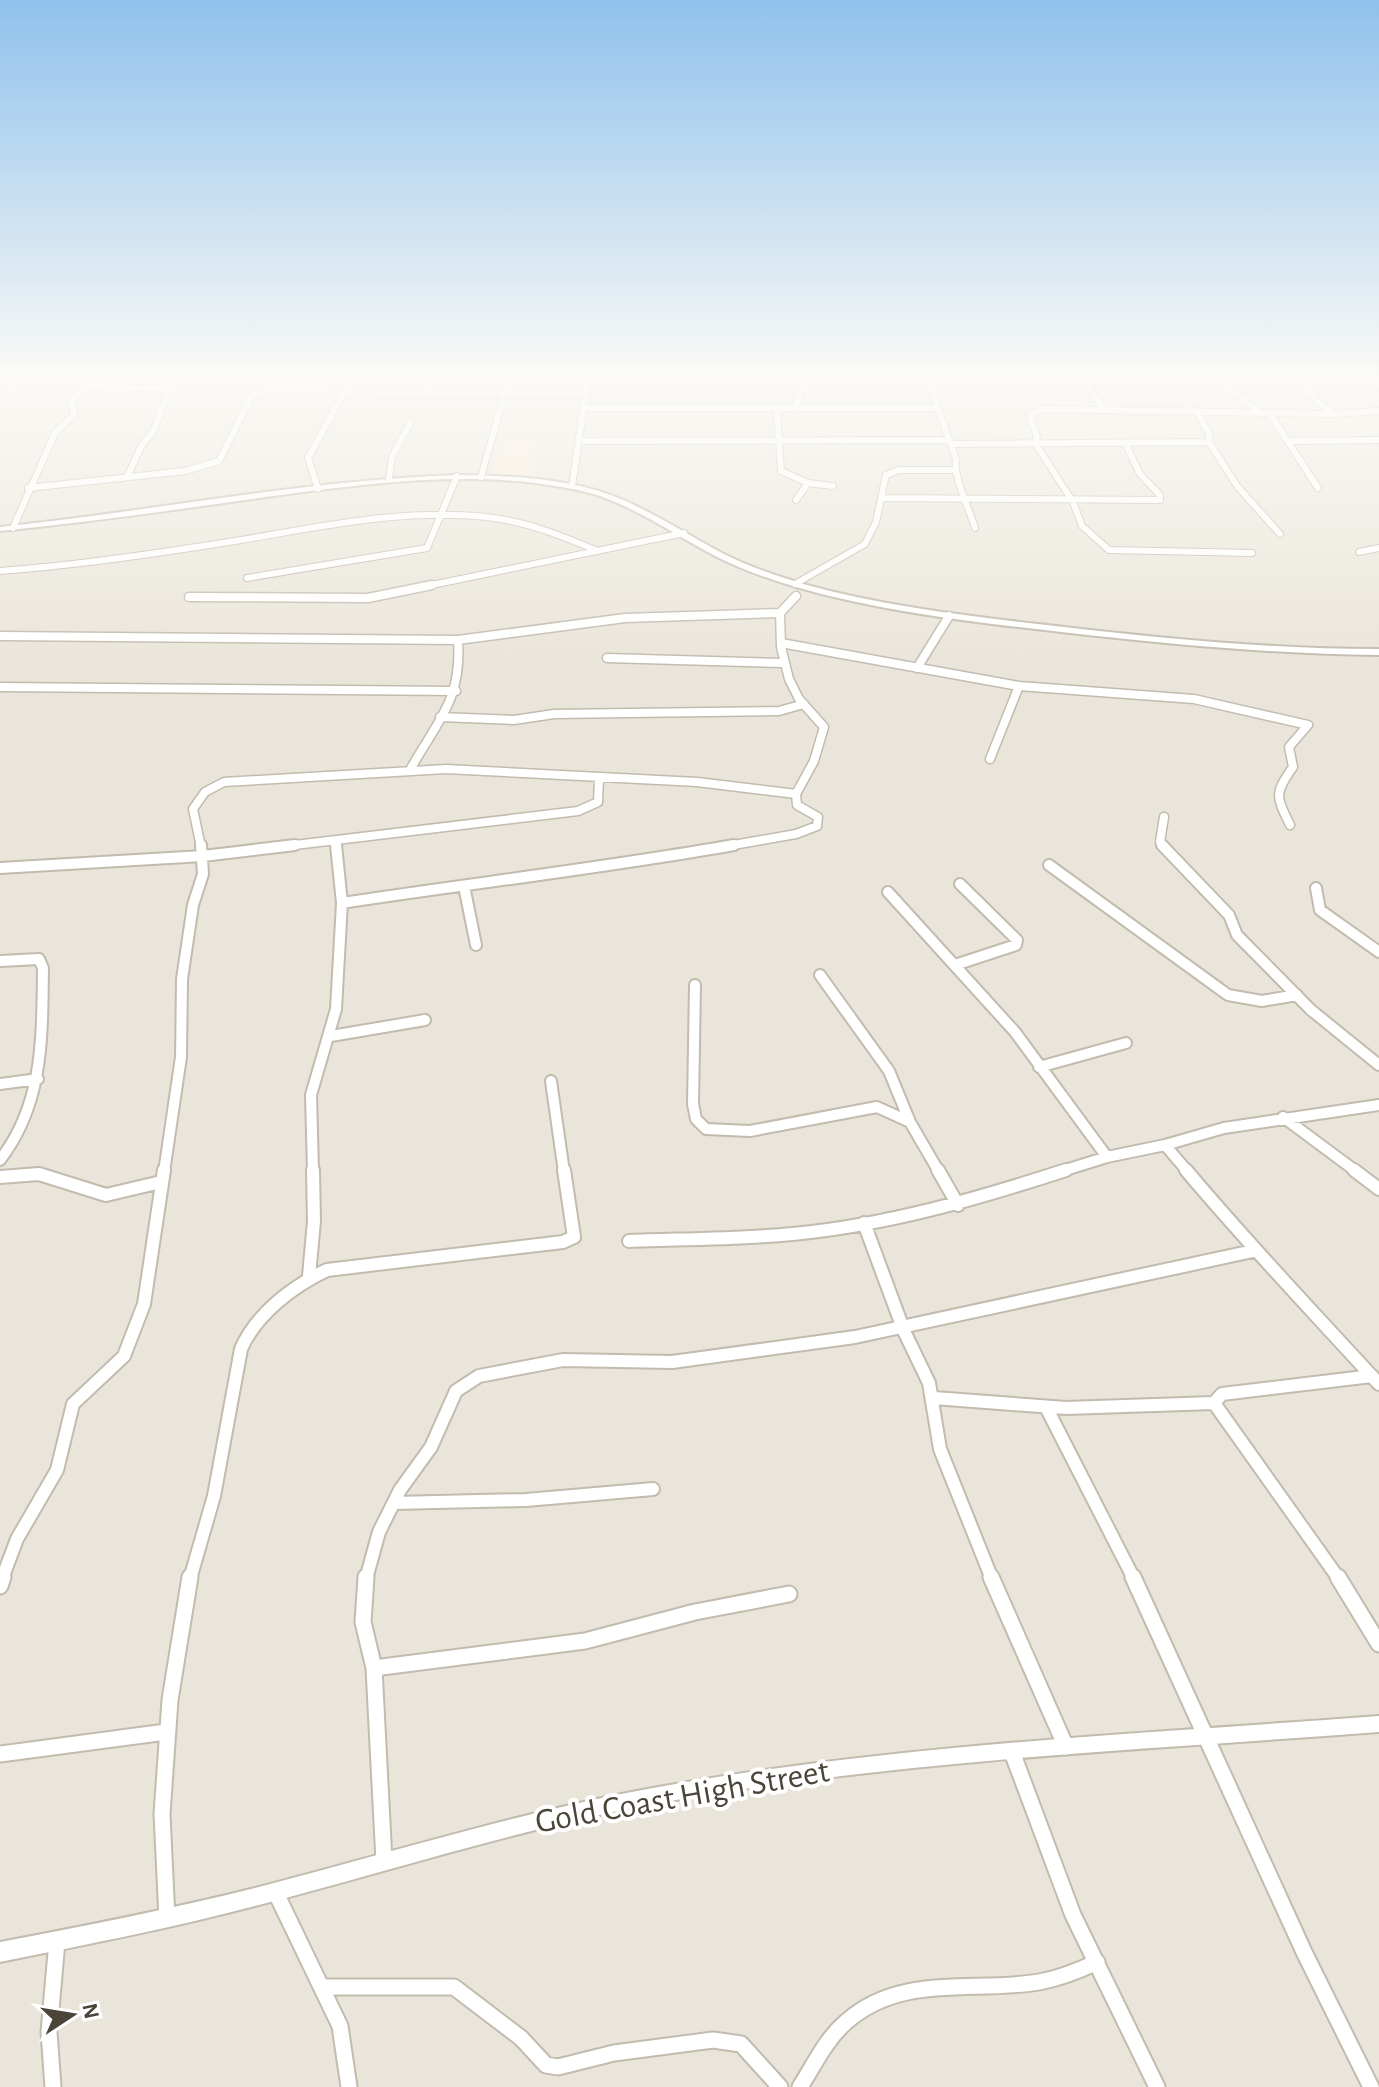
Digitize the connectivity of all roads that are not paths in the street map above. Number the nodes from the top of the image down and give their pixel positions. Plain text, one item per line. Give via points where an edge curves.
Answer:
1 (34, 475) edge
2 (143, 475) edge
3 (314, 475) edge
4 (389, 475) edge
5 (574, 475) edge
6 (791, 475) edge
7 (889, 475) edge
8 (957, 475) edge
9 (1056, 475) edge
10 (1144, 475) edge
11 (1230, 475) edge
12 (1310, 475) edge
13 (457, 476) junction
14 (127, 477) joint
15 (481, 477) joint
16 (389, 479) junction
17 (808, 483) junction
18 (572, 486) junction
19 (833, 486) dead end
20 (28, 488) junction
21 (1318, 488) dead end
22 (318, 489) junction
23 (882, 498) junction
24 (968, 499) junction
25 (796, 500) dead end
26 (1073, 502) junction
27 (440, 515) junction
28 (13, 528) junction
29 (975, 528) dead end
30 (0, 529) edge
31 (684, 533) junction
32 (1280, 534) dead end
33 (1379, 548) edge
34 (598, 551) junction
35 (1359, 552) dead end
36 (1252, 553) dead end
37 (0, 571) edge
38 (247, 578) dead end
39 (795, 584) junction
40 (796, 596) dead end
41 (189, 597) dead end
42 (780, 613) junction
43 (949, 616) junction
44 (0, 636) edge
45 (458, 640) junction
46 (781, 643) junction
47 (1379, 652) edge
48 (607, 658) dead end
49 (782, 663) junction
50 (917, 668) junction
51 (1019, 686) junction
52 (0, 687) edge
53 (456, 691) junction
54 (804, 704) junction
55 (440, 717) junction
56 (990, 759) dead end
57 (411, 768) junction
58 (599, 778) junction
59 (796, 794) junction
60 (1164, 817) dead end
61 (1290, 825) dead end
62 (336, 841) junction
63 (203, 856) junction
64 (1049, 865) dead end
65 (0, 868) edge
66 (960, 884) dead end
67 (464, 886) junction
68 (1316, 888) dead end
69 (888, 892) dead end
70 (342, 903) junction
71 (476, 945) dead end
72 (1379, 952) edge
73 (0, 961) edge
74 (955, 965) junction
75 (820, 975) dead end
76 (695, 985) dead end
77 (1297, 995) junction
78 (425, 1020) dead end
79 (331, 1036) junction
80 (1126, 1043) dead end
81 (1379, 1065) edge
82 (1039, 1067) junction
83 (38, 1079) junction
84 (551, 1081) dead end
85 (0, 1084) edge
86 (1379, 1105) edge
87 (1283, 1117) junction
88 (910, 1122) junction
89 (1165, 1145) junction
90 (1107, 1157) junction
91 (0, 1160) edge
92 (0, 1177) edge
93 (161, 1182) junction
94 (1379, 1189) edge
95 (958, 1205) junction
96 (864, 1223) junction
97 (629, 1241) dead end
98 (1253, 1251) junction
99 (309, 1276) junction
100 (904, 1331) junction
101 (1376, 1380) edge
102 (934, 1398) junction
103 (1214, 1403) junction
104 (1046, 1407) junction
105 (653, 1489) dead end
106 (394, 1503) junction
107 (0, 1586) edge
108 (789, 1594) dead end
109 (1379, 1644) edge
110 (374, 1668) junction
111 (1379, 1724) edge
112 (166, 1732) junction
113 (1210, 1737) junction
114 (1066, 1747) junction
115 (1012, 1752) junction
116 (0, 1754) edge
117 (384, 1861) junction
118 (275, 1891) junction
119 (167, 1919) junction
120 (57, 1941) junction
121 (0, 1952) edge
122 (1097, 1962) junction
123 (323, 1987) junction
124 (53, 2087) edge
125 (349, 2087) edge
126 (780, 2087) edge
127 (800, 2087) edge
128 (1157, 2087) edge
129 (1371, 2087) edge

1 - 20 street
2 - 14 street
3 - 22 street
4 - 16 street
5 - 18 street
6 - 17 street
7 - 23 street
8 - 24 street
9 - 26 street
10 - 26 street via 1160,500
11 - 32 street
12 - 21 street
13 - 15 street
13 - 16 street
13 - 27 street via 451,501
14 - 20 street
15 - 18 street
16 - 22 street
17 - 19 street
17 - 25 street
18 - 31 street via 616,500
20 - 28 street
22 - 28 street
23 - 24 street
23 - 39 street via 863,546
24 - 26 street
24 - 29 street
26 - 36 street via 1082,526 1109,550
27 - 34 street via 532,526
27 - 37 street
27 - 38 street via 431,544 423,550
28 - 30 street
31 - 34 street
31 - 39 street via 764,575
33 - 35 street
34 - 41 street via 368,598
39 - 43 street
40 - 42 street
42 - 45 street via 626,618
42 - 46 street
43 - 47 street via 1235,648
43 - 50 street
44 - 45 street
45 - 53 street
46 - 49 street
46 - 50 street
48 - 49 street
49 - 54 street
50 - 51 street
51 - 56 street
51 - 61 street via 1194,699 1308,725 1289,747 1293,767 1278,788 1279,805
52 - 53 street
53 - 55 street
54 - 55 street via 779,711 554,714 514,720
54 - 59 street via 820,716 824,738
55 - 57 street
57 - 58 street
57 - 63 street via 215,785 193,809
58 - 59 street
58 - 62 street via 598,802 591,808
59 - 67 street via 797,805 818,817 817,826 796,834
60 - 77 street via 1160,842 1167,854 1227,913 1237,935
62 - 63 street
62 - 70 street
63 - 65 street
63 - 93 street via 182,979 181,1057
64 - 77 street via 1228,995 1245,1002
66 - 74 street via 1017,940 1016,945
67 - 70 street
67 - 71 street
68 - 72 street via 1320,910
69 - 74 street
70 - 79 street
73 - 83 street via 39,959 43,968
74 - 82 street
75 - 88 street via 889,1071
76 - 88 street via 692,1105 697,1123 706,1131 737,1132 863,1107 889,1111
77 - 81 street
78 - 79 street
79 - 99 street via 311,1095 314,1221
80 - 82 street
82 - 90 street
83 - 85 street
83 - 91 street via 18,1134
84 - 99 street via 574,1237
86 - 87 street
87 - 89 street
87 - 94 street
88 - 95 street
89 - 90 street
89 - 98 street
90 - 95 street
92 - 93 street via 53,1177 106,1195
93 - 107 street via 144,1304 124,1356 73,1404 57,1470 17,1539
95 - 96 street
96 - 97 street via 794,1234
96 - 100 street
98 - 100 street
98 - 101 street
99 - 112 street via 244,1338 221,1467 187,1588
100 - 102 street
100 - 106 street via 718,1358 625,1363 579,1359 477,1376 456,1389 434,1442
101 - 103 street via 1222,1394
102 - 104 street
102 - 114 street via 940,1449 966,1518
103 - 104 street
103 - 109 street via 1336,1574
104 - 113 street
105 - 106 street via 526,1500
106 - 110 street via 367,1564 363,1594 364,1644
108 - 110 street via 585,1641
110 - 117 street
111 - 113 street, Gold Coast High Street
112 - 116 street
112 - 119 street via 162,1814
113 - 114 street, Gold Coast High Street
113 - 129 street via 1304,1952
114 - 115 street, Gold Coast High Street
115 - 117 street, Gold Coast High Street via 842,1766 663,1794 525,1822
115 - 122 street via 1054,1872
117 - 118 street, Gold Coast High Street
118 - 119 street, Gold Coast High Street
118 - 123 street
119 - 120 street, Gold Coast High Street
120 - 121 street, Gold Coast High Street
120 - 124 street via 48,2013
122 - 127 street via 1062,1977 958,1984 874,2001 845,2023
122 - 128 street
123 - 125 street via 340,2026
123 - 126 street via 454,1987 521,2038 546,2065 558,2067 614,2053 713,2040 741,2044

